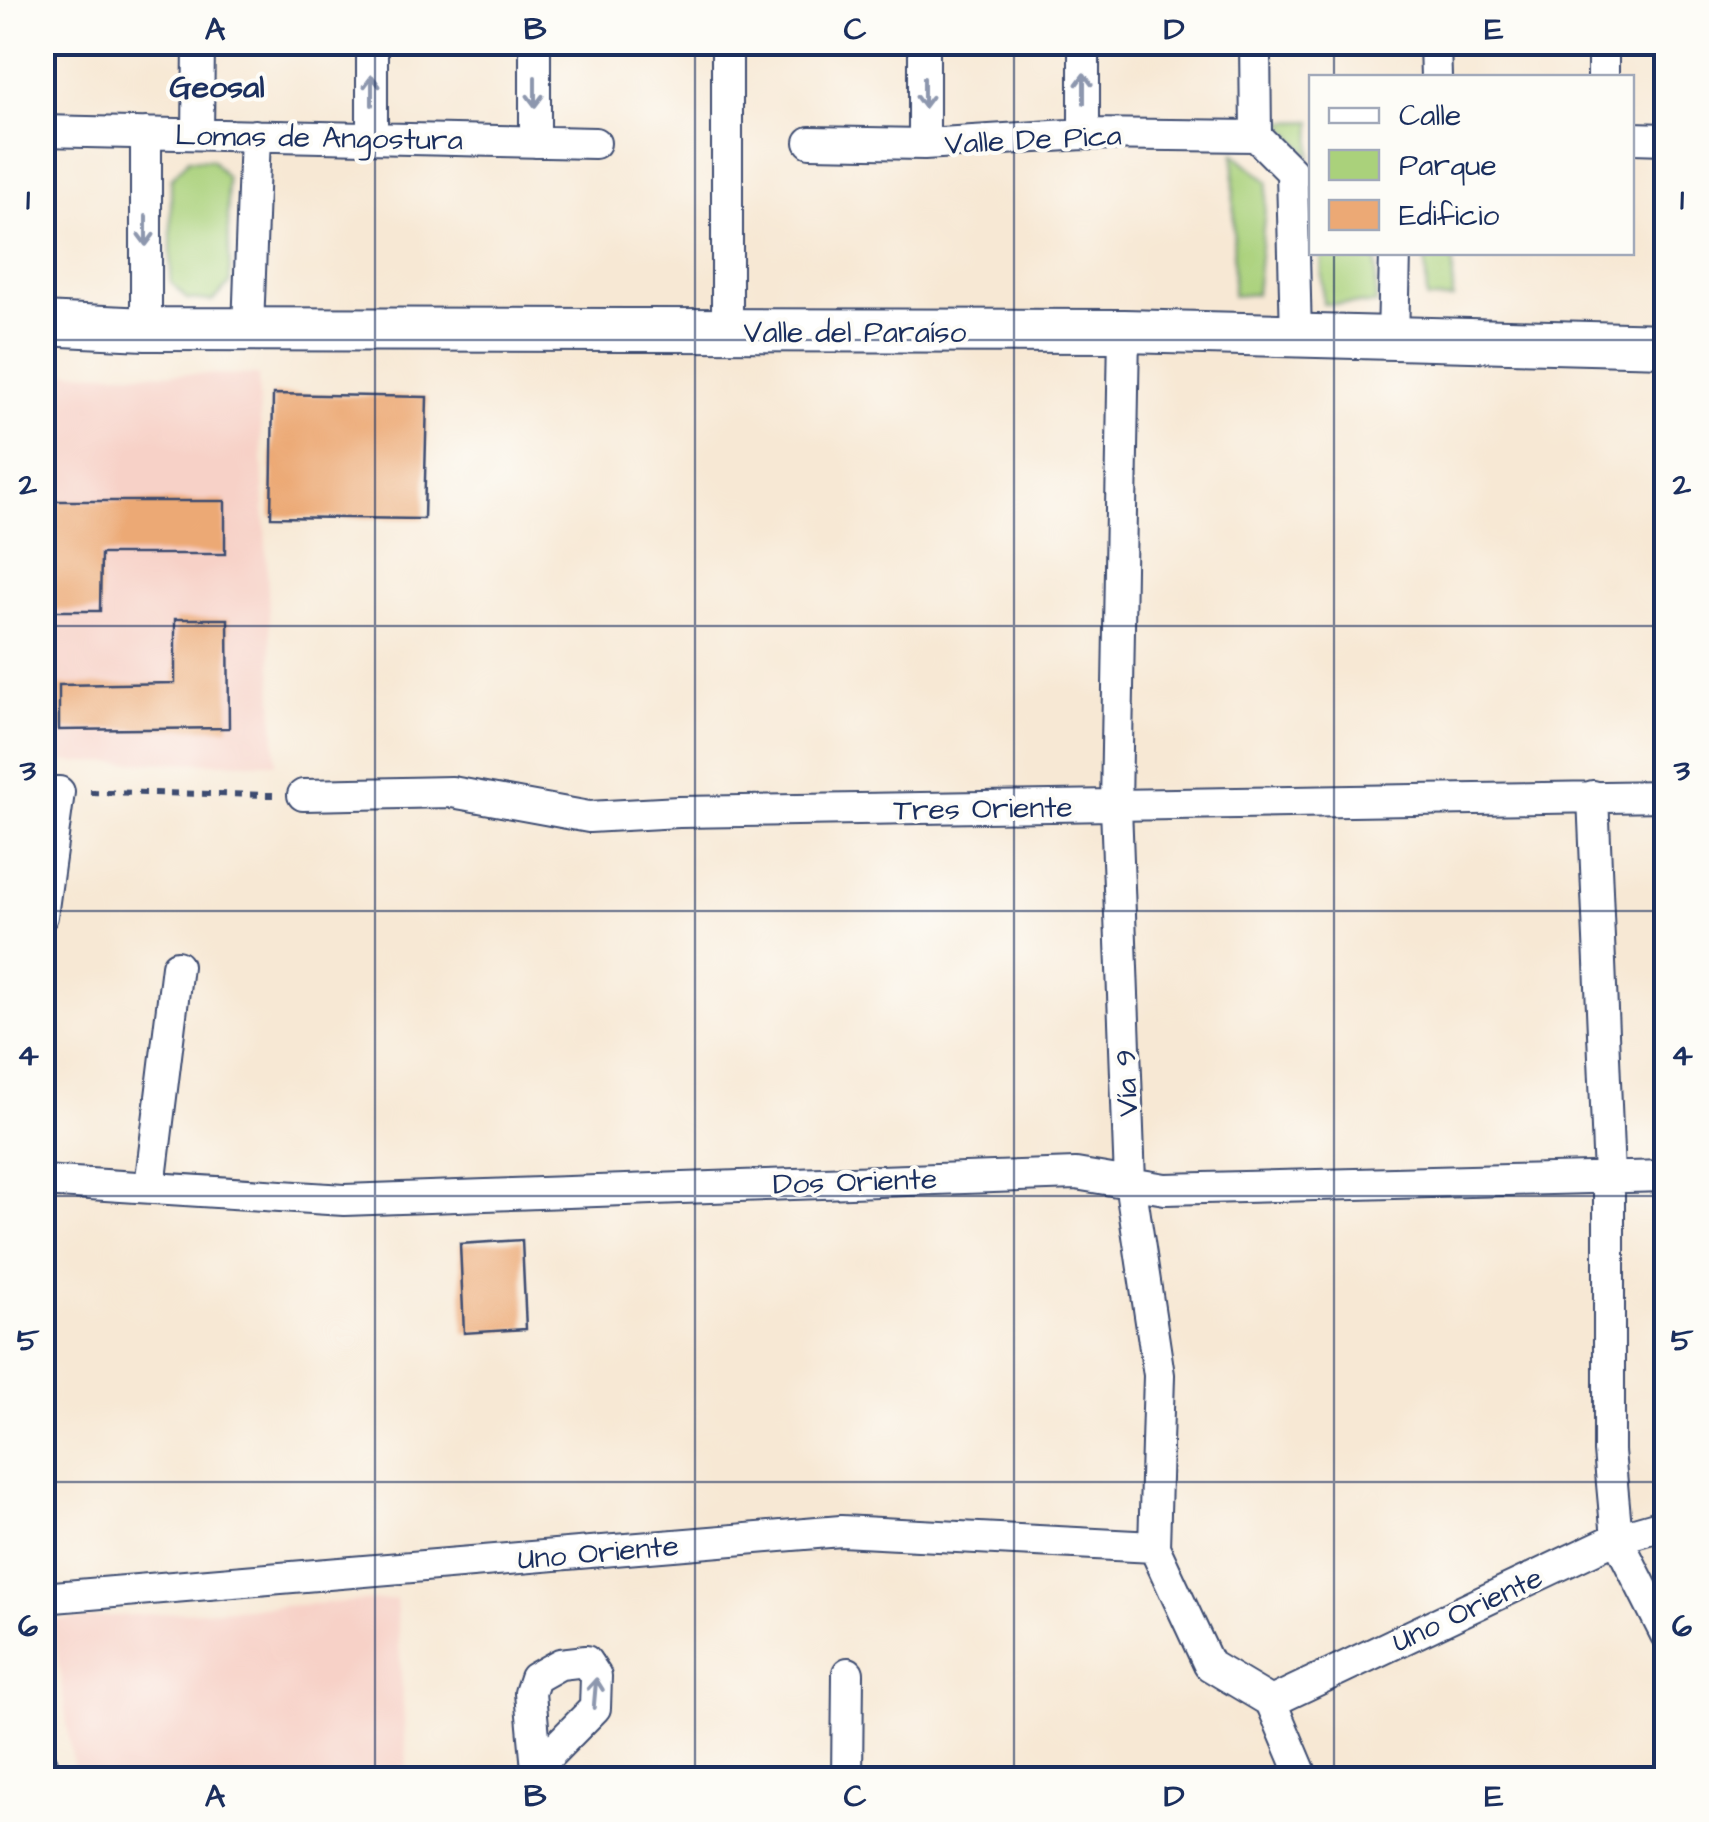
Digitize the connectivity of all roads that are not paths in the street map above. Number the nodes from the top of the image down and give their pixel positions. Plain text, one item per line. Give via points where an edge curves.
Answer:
1 (199, 42) edge
2 (372, 42) edge
3 (535, 42) edge
4 (727, 42) edge
5 (924, 42) edge
6 (1084, 42) edge
7 (1255, 42) edge
8 (1435, 42) edge
9 (1603, 42) edge
10 (1436, 75) edge
11 (1603, 75) edge
12 (42, 131) edge
13 (146, 133) junction
14 (198, 134) junction
15 (1084, 134) junction
16 (255, 135) junction
17 (1256, 136) junction
18 (372, 138) junction
19 (1634, 138) edge
20 (1666, 139) edge
21 (536, 142) junction
22 (810, 142) dead end
23 (596, 143) dead end
24 (924, 144) junction
25 (1395, 255) edge
26 (42, 324) edge
27 (146, 329) junction
28 (248, 329) junction
29 (1124, 331) junction
30 (727, 332) junction
31 (1296, 337) junction
32 (1393, 341) junction
33 (1666, 345) edge
34 (51, 792) edge
35 (302, 795) road end
36 (1593, 796) junction
37 (1666, 796) edge
38 (1116, 807) junction
39 (42, 916) edge
40 (177, 966) dead end
41 (1609, 1176) junction
42 (1666, 1176) edge
43 (42, 1181) edge
44 (1130, 1182) junction
45 (150, 1187) junction
46 (1666, 1524) edge
47 (1617, 1538) junction
48 (1154, 1547) junction
49 (42, 1598) edge
50 (1666, 1634) edge
51 (848, 1673) dead end
52 (1272, 1702) junction
53 (42, 1764) edge
54 (45, 1780) edge
55 (848, 1780) edge
56 (1304, 1780) edge

1 - 14 street
18 -> 2 street
3 -> 21 street
4 - 30 street
5 -> 24 street
15 -> 6 street
7 - 17 street
8 - 10 street
9 - 11 street
12 - 13 street, Lomas de Angostura
13 - 14 street, Lomas de Angostura
13 -> 27 street
14 - 16 street, Lomas de Angostura
15 - 17 street, Valle De Pica
15 - 24 street, Valle De Pica
16 - 18 street, Lomas de Angostura
16 - 28 street
17 - 31 street via 1292,172
18 - 21 street, Lomas de Angostura
19 - 20 street
21 - 23 street, Lomas de Angostura
22 - 24 street, Valle De Pica
25 - 32 street
26 - 27 street, Valle del Paraíso
27 - 28 street, Valle del Paraíso
28 - 30 street, Valle del Paraíso
29 - 30 street, Valle del Paraíso
29 - 31 street, Valle del Paraíso
29 - 38 street, Vía 9
31 - 32 street, Valle del Paraíso
32 - 33 street, Valle del Paraíso
34 - 39 street
35 - 38 street, Tres Oriente via 452,792 589,817
36 - 37 street, Tres Oriente
36 - 38 street, Tres Oriente
36 - 41 street
38 - 44 street, Vía 9
40 - 45 street
41 - 42 street, Dos Oriente
41 - 44 street, Dos Oriente via 1165,1189
41 - 47 street via 1609,1450
43 - 45 street, Dos Oriente
44 - 45 street, Dos Oriente via 1076,1174 344,1200
44 - 48 street, Vía 9 via 1159,1375
46 - 47 street, Uno Oriente
47 - 50 street
47 - 52 street, Uno Oriente
48 - 49 street, Uno Oriente via 842,1531
48 - 52 street, Vía 9 via 1209,1665
51 - 55 street
52 - 56 street
53 - 54 street

